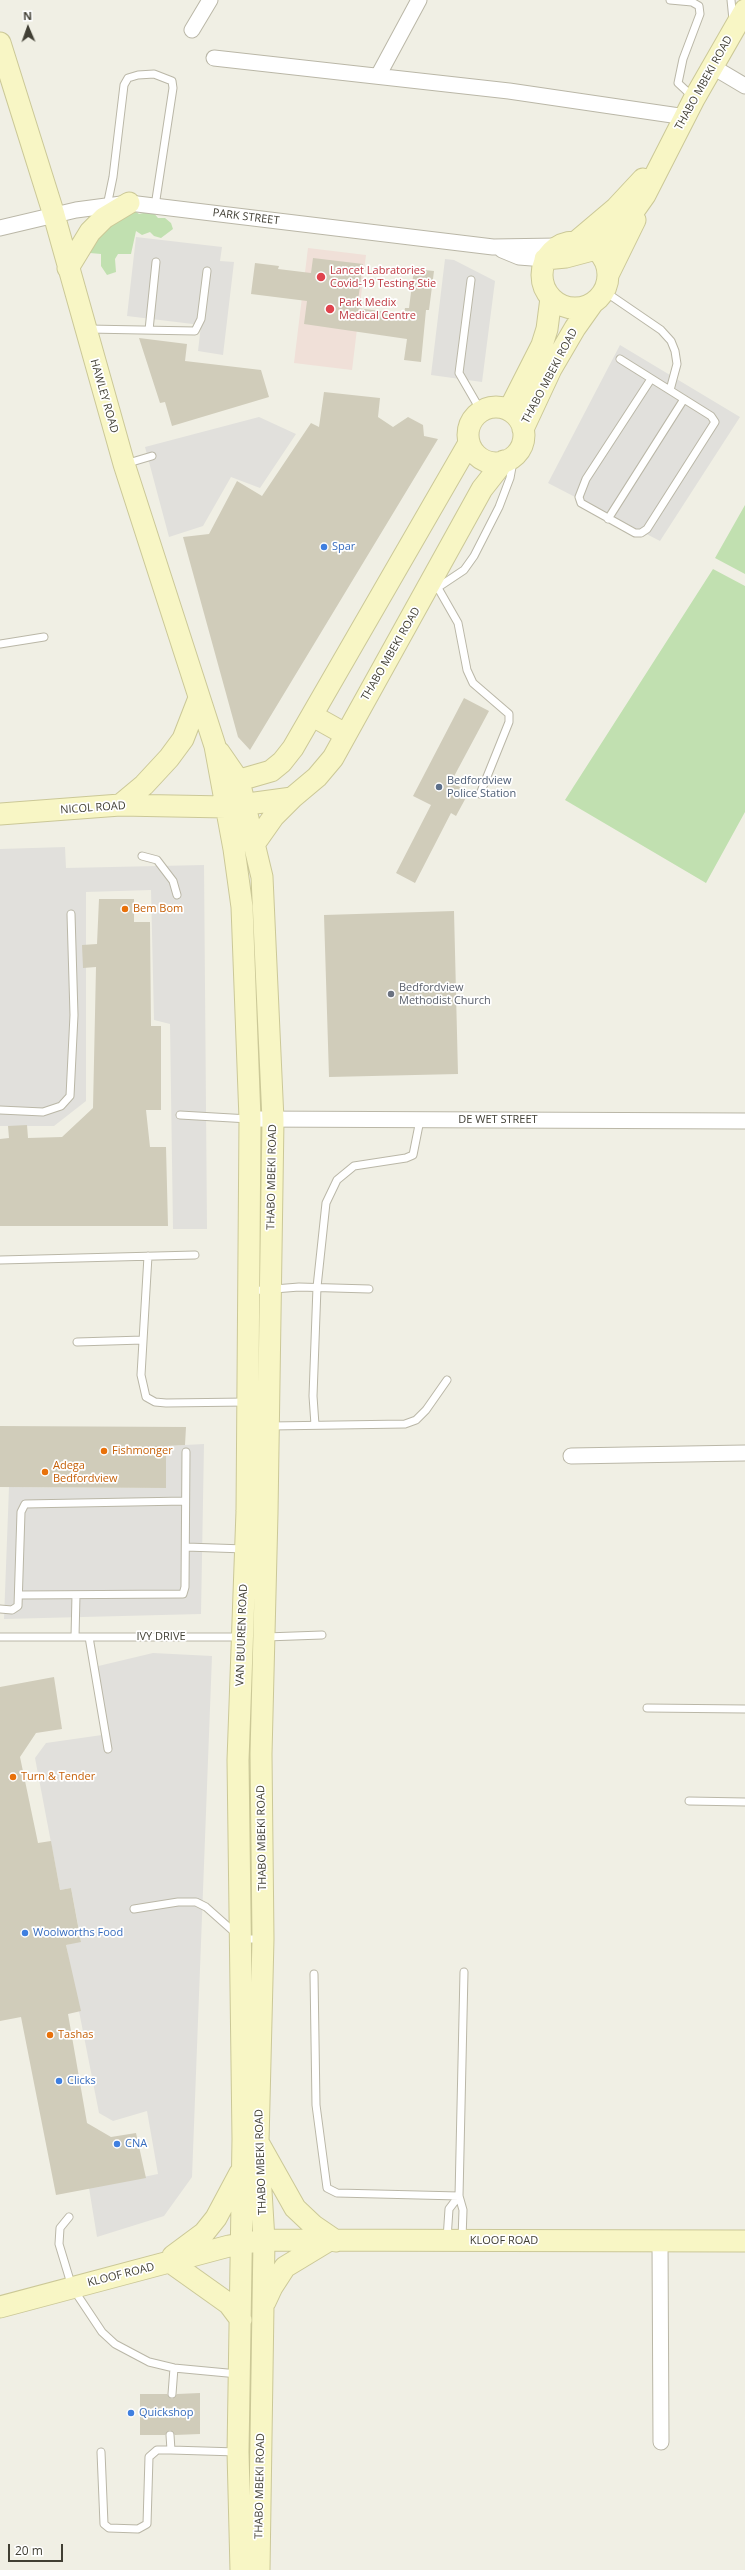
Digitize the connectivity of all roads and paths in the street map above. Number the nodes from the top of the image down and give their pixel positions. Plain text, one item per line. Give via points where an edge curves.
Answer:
1 (210, 0) edge
2 (419, 0) edge
3 (670, 0) edge
4 (732, 0) edge
5 (745, 10) edge
6 (192, 30) dead end
7 (734, 30) junction
8 (0, 44) edge
9 (214, 58) dead end
10 (713, 67) junction
11 (378, 76) junction
12 (745, 86) edge
13 (690, 108) junction
14 (664, 157) junction
15 (645, 195) junction
16 (129, 202) junction
17 (107, 206) junction
18 (155, 206) junction
19 (54, 215) junction
20 (0, 228) edge
21 (560, 249) junction
22 (596, 249) junction
23 (156, 262) dead end
24 (68, 268) junction
25 (207, 271) dead end
26 (471, 280) dead end
27 (601, 290) junction
28 (551, 298) junction
29 (85, 329) junction
30 (149, 330) junction
31 (620, 359) dead end
32 (652, 379) junction
33 (670, 390) junction
34 (684, 399) junction
35 (509, 410) junction
36 (481, 411) junction
37 (523, 428) junction
38 (469, 443) junction
39 (152, 456) dead end
40 (509, 458) junction
41 (124, 464) junction
42 (608, 519) junction
43 (432, 591) junction
44 (44, 637) dead end
45 (0, 644) edge
46 (199, 698) junction
47 (313, 716) junction
48 (345, 734) junction
49 (230, 783) junction
50 (480, 794) dead end
51 (292, 798) junction
52 (120, 805) junction
53 (187, 805) junction
54 (236, 805) junction
55 (0, 814) edge
56 (22, 814) junction
57 (0, 823) edge
58 (255, 843) junction
59 (142, 856) dead end
60 (177, 895) dead end
61 (71, 914) dead end
62 (0, 1110) edge
63 (180, 1115) dead end
64 (250, 1119) junction
65 (273, 1120) junction
66 (420, 1120) junction
67 (745, 1121) edge
68 (195, 1255) dead end
69 (148, 1256) junction
70 (0, 1260) edge
71 (317, 1287) junction
72 (270, 1289) junction
73 (369, 1289) dead end
74 (249, 1291) junction
75 (143, 1340) junction
76 (77, 1342) dead end
77 (447, 1380) dead end
78 (258, 1402) junction
79 (315, 1425) junction
80 (258, 1427) junction
81 (186, 1452) dead end
82 (745, 1453) edge
83 (571, 1456) dead end
84 (185, 1501) junction
85 (257, 1512) junction
86 (186, 1547) junction
87 (245, 1549) junction
88 (18, 1595) junction
89 (76, 1595) junction
90 (0, 1609) edge
91 (322, 1635) dead end
92 (0, 1636) edge
93 (75, 1637) junction
94 (89, 1637) junction
95 (252, 1637) junction
96 (646, 1708) dead end
97 (745, 1709) edge
98 (108, 1749) dead end
99 (261, 1754) joint
100 (238, 1760) joint
101 (689, 1802) dead end
102 (745, 1802) edge
103 (134, 1909) dead end
104 (242, 1939) junction
105 (263, 1939) junction
106 (464, 1972) dead end
107 (314, 1974) dead end
108 (258, 2142) junction
109 (243, 2166) junction
110 (459, 2196) junction
111 (69, 2217) dead end
112 (264, 2240) junction
113 (332, 2241) junction
114 (454, 2241) junction
115 (660, 2241) junction
116 (745, 2241) edge
117 (242, 2243) junction
118 (166, 2263) junction
119 (72, 2287) junction
120 (0, 2307) edge
121 (263, 2309) junction
122 (241, 2320) junction
123 (174, 2368) junction
124 (240, 2374) junction
125 (172, 2394) dead end
126 (170, 2435) dead end
127 (661, 2442) dead end
128 (171, 2450) junction
129 (101, 2452) dead end
130 (238, 2452) junction
131 (241, 2570) edge
132 (259, 2570) edge

1 - 6 street
2 - 11 street
3 - 13 lane via 692,2 699,6 700,14 683,59 678,83
4 - 7 lane
5 - 7 main road, THABO MBEKI ROAD
7 - 10 main road, THABO MBEKI ROAD
8 - 19 main road, HAWLEY ROAD
9 - 11 street
10 - 12 street
10 - 13 main road, THABO MBEKI ROAD
11 - 13 street
13 - 14 main road, THABO MBEKI ROAD
14 - 15 main road
14 - 21 main road via 616,208
15 - 22 main road via 615,233
15 - 27 main road, THABO MBEKI ROAD via 633,227
16 - 17 street, PARK STREET
16 - 18 street, PARK STREET
16 - 24 main road via 104,218 90,232
17 - 18 lane via 114,177 124,85 128,78 154,74 172,81 173,88
17 - 19 street, PARK STREET
18 - 21 street, PARK STREET via 493,247 519,257
19 - 20 street, PARK STREET
19 - 24 main road, HAWLEY ROAD
21 - 22 main road
21 - 22 main road via 566,257
21 - 28 main road via 542,271 542,283
22 - 27 main road via 603,257
23 - 30 lane
24 - 29 main road, HAWLEY ROAD
25 - 30 lane via 201,319 195,331
26 - 36 lane via 459,373
27 - 28 main road via 574,308 564,306
27 - 33 lane via 661,330 671,341 678,364
27 - 37 main road, THABO MBEKI ROAD via 551,369
28 - 35 main road, THABO MBEKI ROAD via 542,345
29 - 30 lane
29 - 41 main road, HAWLEY ROAD
31 - 32 lane
32 - 33 lane
32 - 42 lane via 582,488 579,497 581,503
33 - 34 lane
34 - 42 lane
34 - 42 lane via 712,416 715,422 712,429 647,529 635,533
35 - 36 main road via 500,407
35 - 37 main road
36 - 38 main road via 470,425
37 - 40 main road via 522,443
38 - 40 main road via 479,457 487,461
38 - 47 main road
39 - 41 lane
40 - 43 main road, THABO MBEKI ROAD via 482,489
41 - 46 main road, HAWLEY ROAD
43 - 48 main road, THABO MBEKI ROAD
43 - 50 lane via 458,623 467,670 473,683 509,714 509,722
44 - 45 lane
46 - 49 main road, HAWLEY ROAD
46 - 52 main road via 183,738 169,758 144,785
47 - 48 main road
47 - 49 main road via 282,762 271,772
48 - 51 main road, THABO MBEKI ROAD via 333,758 317,777
49 - 53 main road, NICOL ROAD
49 - 54 main road, HAWLEY ROAD
51 - 54 main road
51 - 58 main road, THABO MBEKI ROAD via 274,816
52 - 53 main road, NICOL ROAD
52 - 56 main road, NICOL ROAD
53 - 54 main road, NICOL ROAD
54 - 58 main road
54 - 64 main road, THABO MBEKI ROAD via 234,849 242,907
55 - 56 main road, NICOL ROAD
56 - 57 main road
58 - 65 main road, THABO MBEKI ROAD via 265,905
59 - 60 lane via 157,860 162,865 173,882
61 - 62 lane via 74,1015 70,1096 61,1106 43,1112
63 - 64 lane
64 - 65 street, DE WET STREET
64 - 74 main road, THABO MBEKI ROAD
65 - 66 street, DE WET STREET
65 - 72 main road, THABO MBEKI ROAD
66 - 67 street, DE WET STREET
66 - 71 lane via 413,1155 354,1166 337,1180 326,1203
68 - 69 lane
69 - 70 lane
69 - 75 lane
71 - 72 lane
71 - 73 lane
71 - 79 lane via 313,1396
72 - 74 lane
72 - 78 main road, THABO MBEKI ROAD
74 - 78 main road, THABO MBEKI ROAD via 248,1338
75 - 76 lane
75 - 78 lane via 141,1375 146,1397 155,1402
77 - 79 lane via 426,1410 416,1420 405,1424
78 - 80 main road, THABO MBEKI ROAD
79 - 80 lane
80 - 85 main road, THABO MBEKI ROAD
81 - 84 lane
82 - 83 street
84 - 86 lane
84 - 88 lane via 25,1504 21,1512
85 - 87 main road, VAN BUUREN ROAD
85 - 95 main road, VAN BUUREN ROAD
86 - 87 lane
86 - 89 lane via 185,1591 179,1595
87 - 95 main road, VAN BUUREN ROAD
88 - 89 lane
88 - 90 lane via 16,1609
89 - 93 lane
91 - 95 lane, IVY DRIVE
92 - 93 lane, IVY DRIVE
93 - 94 lane, IVY DRIVE
94 - 95 lane, IVY DRIVE
94 - 98 lane
95 - 99 main road, VAN BUUREN ROAD
95 - 100 main road, VAN BUUREN ROAD
96 - 97 lane
99 - 105 main road, THABO MBEKI ROAD
100 - 104 main road, THABO MBEKI ROAD
101 - 102 lane
103 - 104 lane via 178,1902 196,1902 206,1907
104 - 105 lane
104 - 109 main road, THABO MBEKI ROAD
105 - 108 main road, THABO MBEKI ROAD
106 - 110 lane
107 - 110 lane via 316,2105 327,2188 337,2193
108 - 112 main road, THABO MBEKI ROAD
108 - 113 main road via 295,2208
109 - 117 main road, THABO MBEKI ROAD
109 - 118 main road via 216,2218 204,2233
110 - 114 lane via 463,2210
110 - 114 lane via 449,2209
111 - 119 lane via 63,2222 58,2236
112 - 113 main road, KLOOF ROAD
112 - 117 main road, KLOOF ROAD
112 - 121 main road, THABO MBEKI ROAD
113 - 114 main road, KLOOF ROAD
113 - 121 main road via 285,2268 272,2287
114 - 115 main road, KLOOF ROAD
115 - 116 main road, KLOOF ROAD
115 - 127 street
117 - 118 main road, KLOOF ROAD
117 - 122 main road, THABO MBEKI ROAD
118 - 119 main road, KLOOF ROAD
118 - 122 main road via 229,2304
119 - 120 main road, KLOOF ROAD
119 - 123 lane via 102,2332 115,2344 149,2362
121 - 132 main road, THABO MBEKI ROAD
122 - 124 main road, THABO MBEKI ROAD
123 - 124 lane
123 - 125 lane
124 - 130 main road, THABO MBEKI ROAD
126 - 128 lane
128 - 129 lane via 157,2450 149,2457 147,2524 138,2529 109,2528 104,2524
128 - 130 lane
130 - 131 main road, THABO MBEKI ROAD

